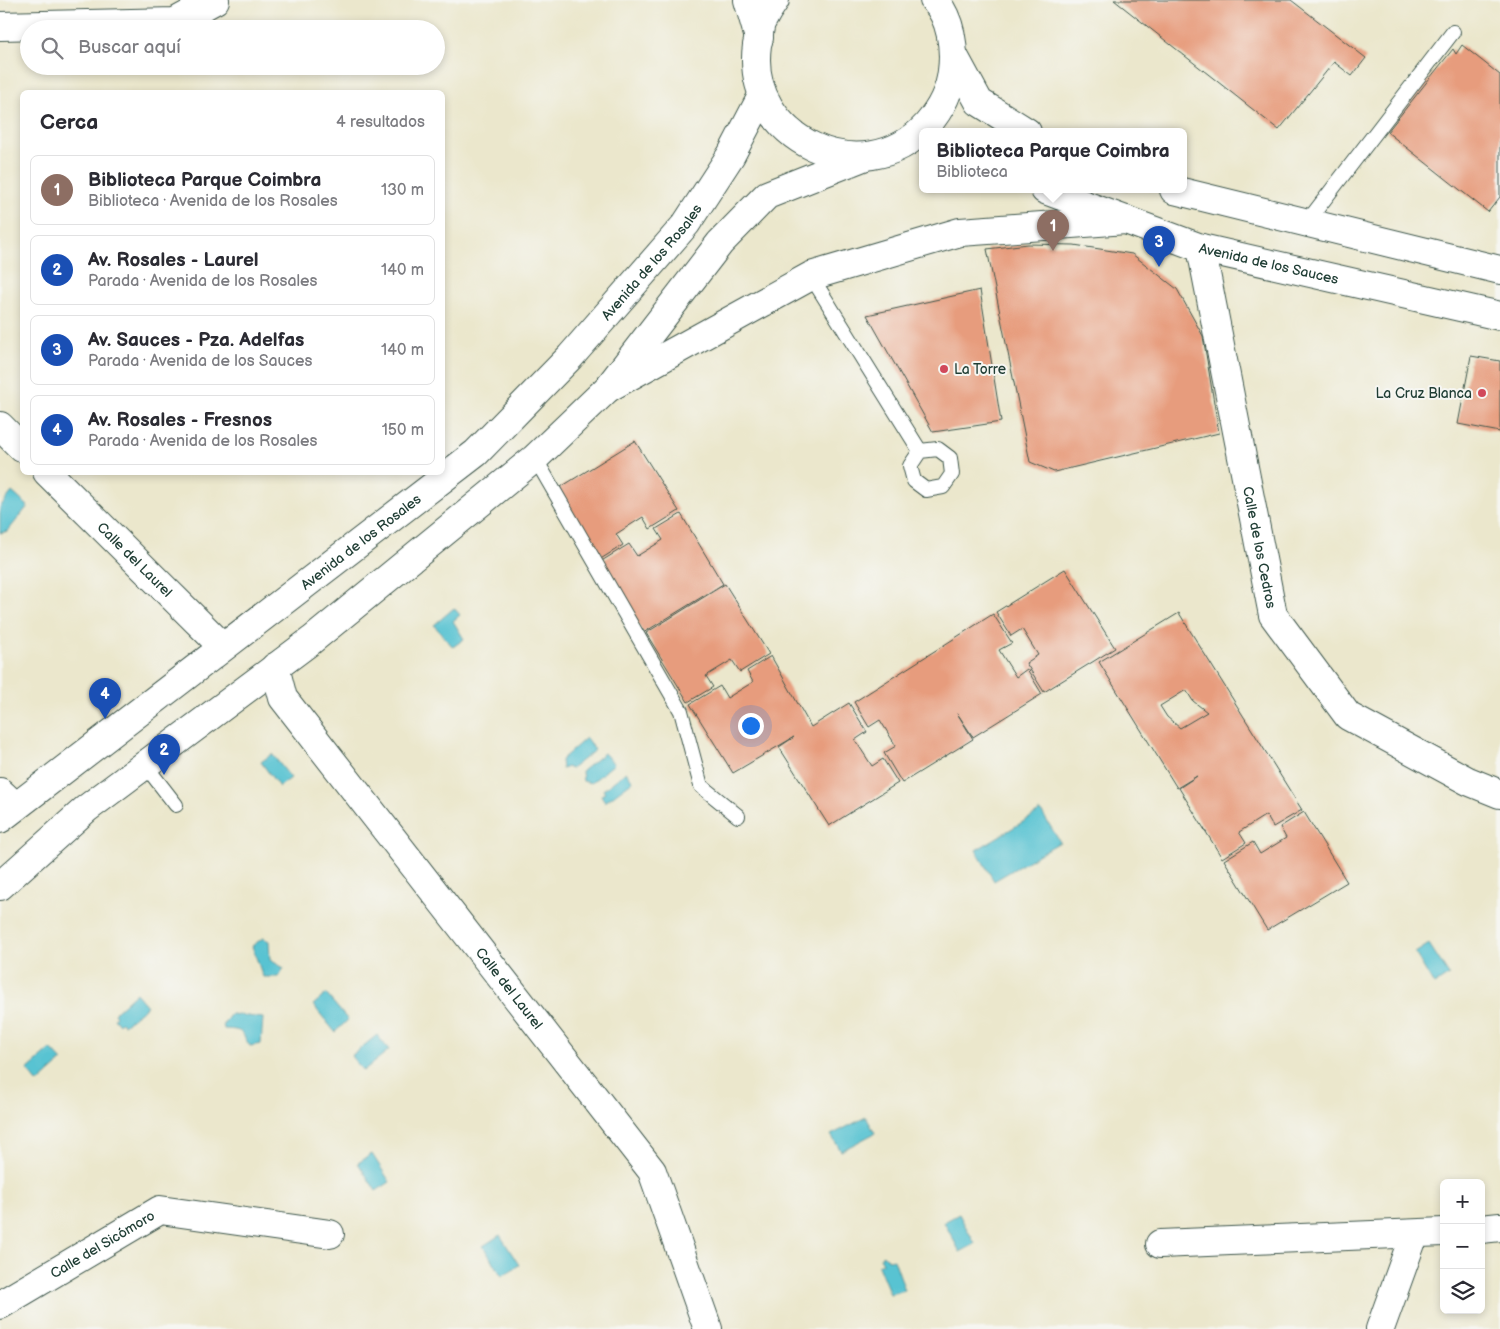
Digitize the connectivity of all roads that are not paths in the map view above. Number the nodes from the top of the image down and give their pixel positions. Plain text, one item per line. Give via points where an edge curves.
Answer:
1 (215, 0) edge
2 (748, 0) edge
3 (775, 0) edge
4 (934, 0) edge
5 (949, 12) edge
6 (179, 20) edge
7 (0, 26) edge
8 (20, 26) edge
9 (1453, 32) dead end
10 (758, 38) junction
11 (954, 56) junction
12 (762, 96) junction
13 (923, 128) edge
14 (1021, 128) edge
15 (919, 133) edge
16 (896, 148) junction
17 (919, 151) edge
18 (862, 157) junction
19 (1053, 193) edge
20 (1186, 193) edge
21 (1126, 220) junction
22 (1307, 222) junction
23 (1201, 248) junction
24 (1500, 270) edge
25 (811, 276) junction
26 (1500, 316) edge
27 (608, 388) junction
28 (0, 426) edge
29 (20, 446) edge
30 (920, 451) dead end
31 (535, 458) junction
32 (50, 475) edge
33 (222, 646) junction
34 (275, 667) junction
35 (145, 765) junction
36 (1500, 794) edge
37 (176, 805) dead end
38 (5, 806) edge
39 (738, 816) dead end
40 (0, 886) edge
41 (1500, 1227) edge
42 (1485, 1229) edge
43 (1440, 1232) edge
44 (330, 1234) dead end
45 (1414, 1235) junction
46 (1160, 1244) dead end
47 (0, 1305) edge
48 (708, 1329) edge
49 (1380, 1329) edge

1 - 6 street
2 - 10 street
3 - 10 street via 761,24
4 - 5 street
5 - 11 street
7 - 8 street
9 - 22 lane
10 - 12 street via 755,62
11 - 13 street via 951,81 937,113
11 - 14 street via 979,102
12 - 18 street via 781,125 808,146 828,154
12 - 33 street, Avenida de los Rosales via 732,155 686,224 570,357 476,453
15 - 16 street
16 - 17 street
16 - 18 street
18 - 27 street via 767,195 720,243
19 - 21 street, Avenida de los Sauces
20 - 22 street
21 - 23 street, Avenida de los Sauces
21 - 25 street via 960,232
22 - 24 street
23 - 26 street, Avenida de los Sauces
23 - 36 street, Calle de los Cedros via 1274,615 1348,716 1468,781
25 - 27 street
25 - 30 lane
27 - 31 street
28 - 29 street
31 - 34 street
31 - 39 lane via 681,712 701,786
32 - 33 street, Calle del Laurel
33 - 38 street, Avenida de los Rosales
34 - 35 street
34 - 48 street, Calle del Laurel via 283,698 652,1171
35 - 37 lane
35 - 40 street via 86,809
41 - 42 street
43 - 45 street
44 - 47 street, Calle del Sicómoro via 160,1210
45 - 46 street
45 - 49 street

